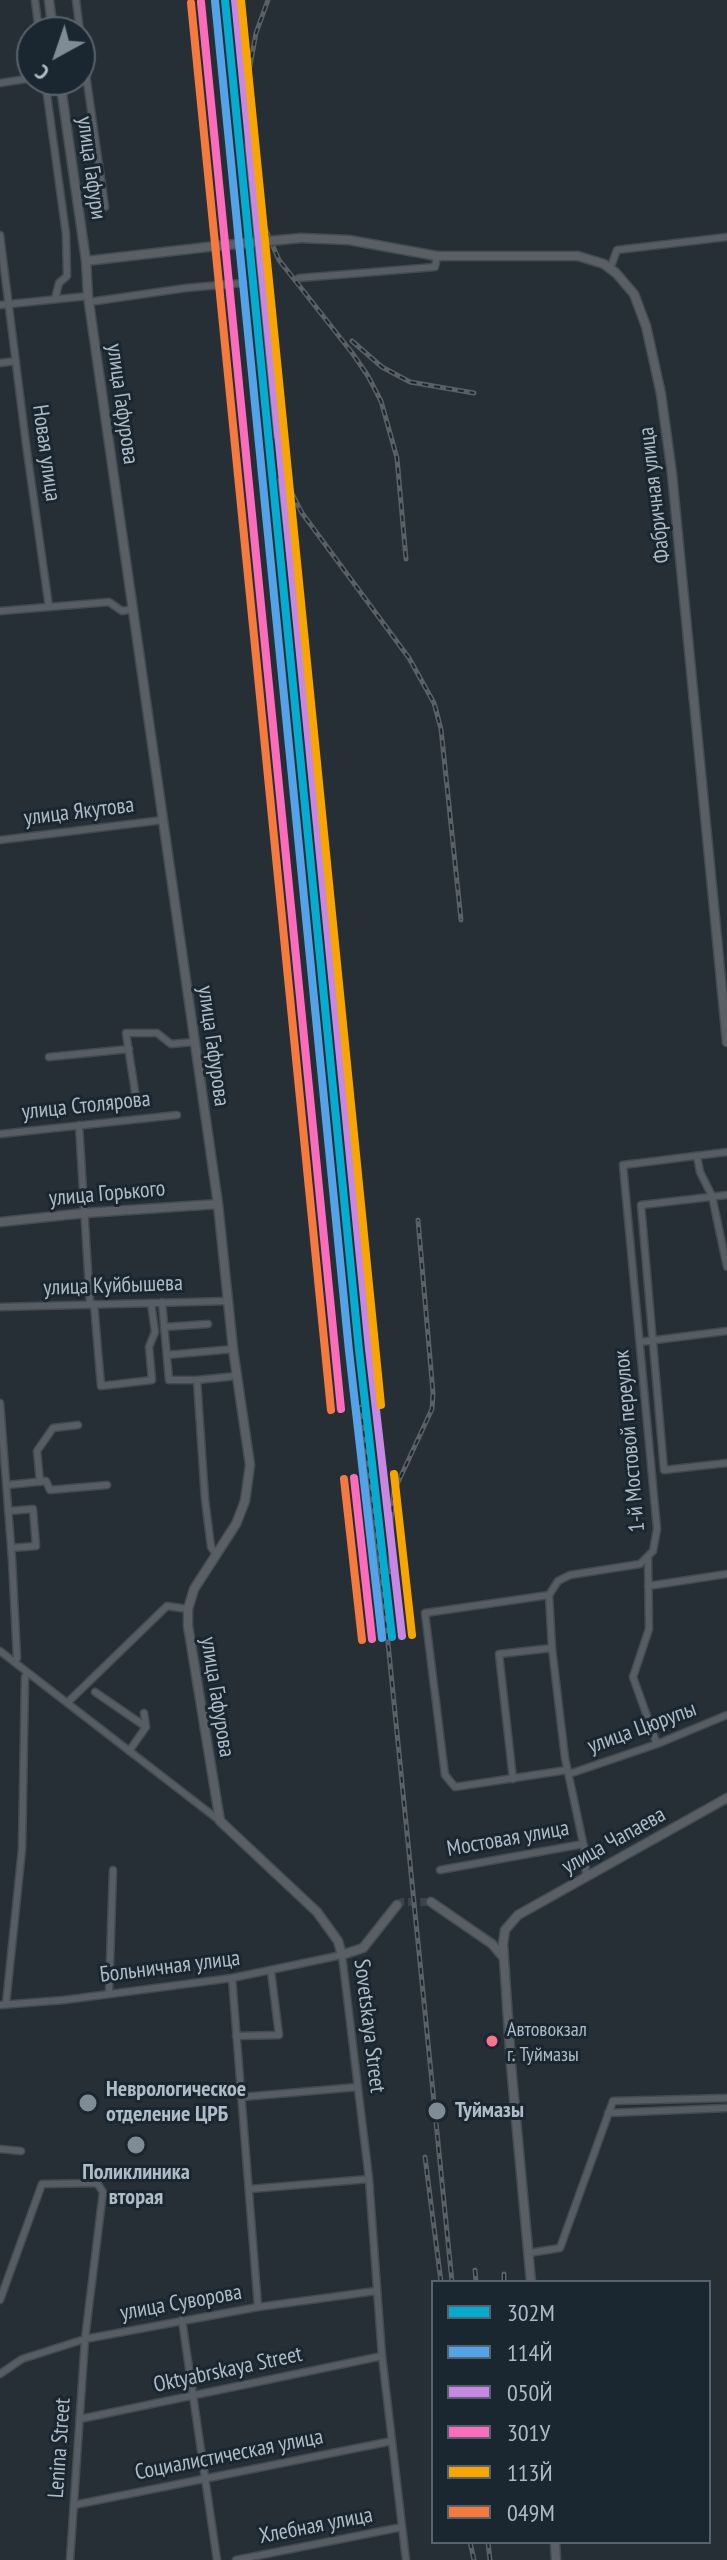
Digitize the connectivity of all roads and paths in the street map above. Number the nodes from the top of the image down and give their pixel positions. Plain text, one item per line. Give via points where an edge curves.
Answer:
1 (47, 96) edge
2 (62, 96) edge
3 (88, 96) edge
4 (105, 207) dead end
5 (0, 235) edge
6 (727, 237) edge
7 (437, 256) junction
8 (86, 261) junction
9 (610, 269) junction
10 (299, 278) dead end
11 (243, 283) dead end
12 (55, 299) junction
13 (89, 299) junction
14 (4, 304) edge
15 (16, 361) junction
16 (0, 363) edge
17 (49, 607) junction
18 (133, 609) junction
19 (0, 611) edge
20 (163, 820) junction
21 (0, 840) edge
22 (194, 1042) junction
23 (727, 1042) edge
24 (129, 1049) junction
25 (49, 1057) dead end
26 (136, 1098) dead end
27 (177, 1115) dead end
28 (79, 1125) junction
29 (0, 1134) edge
30 (727, 1152) edge
31 (697, 1156) junction
32 (727, 1195) edge
33 (712, 1196) junction
34 (218, 1204) junction
35 (85, 1213) junction
36 (0, 1222) edge
37 (727, 1267) edge
38 (228, 1301) junction
39 (162, 1302) junction
40 (151, 1303) junction
41 (92, 1304) junction
42 (0, 1307) edge
43 (208, 1324) dead end
44 (164, 1327) junction
45 (727, 1331) edge
46 (653, 1340) junction
47 (640, 1342) junction
48 (233, 1349) junction
49 (167, 1355) junction
50 (237, 1376) junction
51 (197, 1380) junction
52 (0, 1403) edge
53 (78, 1425) dead end
54 (727, 1463) edge
55 (40, 1482) junction
56 (7, 1485) junction
57 (107, 1485) dead end
58 (8, 1511) junction
59 (11, 1548) junction
60 (216, 1554) junction
61 (648, 1558) junction
62 (727, 1574) edge
63 (648, 1586) junction
64 (549, 1595) junction
65 (188, 1609) junction
66 (552, 1648) junction
67 (0, 1651) edge
68 (14, 1662) junction
69 (27, 1673) junction
70 (95, 1692) dead end
71 (67, 1703) junction
72 (144, 1713) dead end
73 (726, 1717) edge
74 (146, 1727) junction
75 (657, 1744) junction
76 (129, 1751) junction
77 (568, 1772) junction
78 (513, 1779) junction
79 (727, 1798) edge
80 (220, 1821) junction
81 (583, 1844) junction
82 (113, 1870) dead end
83 (440, 1870) dead end
84 (586, 1877) junction
85 (431, 1902) tunnel mouth
86 (397, 1905) dead end
87 (342, 1955) junction
88 (504, 1958) junction
89 (271, 1971) junction
90 (232, 1978) junction
91 (109, 1993) junction
92 (3, 2004) edge
93 (236, 2036) junction
94 (358, 2087) junction
95 (242, 2097) junction
96 (727, 2098) edge
97 (727, 2108) edge
98 (608, 2113) junction
99 (0, 2149) edge
100 (21, 2151) dead end
101 (369, 2179) junction
102 (250, 2189) junction
103 (529, 2253) junction
104 (531, 2280) edge
105 (376, 2291) junction
106 (0, 2300) edge
107 (258, 2307) junction
108 (182, 2320) junction
109 (85, 2339) junction
110 (382, 2356) junction
111 (0, 2374) edge
112 (193, 2396) junction
113 (80, 2419) junction
114 (392, 2441) junction
115 (205, 2479) junction
116 (74, 2505) junction
117 (402, 2527) junction
118 (70, 2560) edge
119 (217, 2560) edge
120 (236, 2560) edge
121 (406, 2560) edge

1 - 12 street via 66,234 67,276 56,287
2 - 8 main road, улица Гафури
3 - 4 street
5 - 14 street, Новая улица
6 - 9 street via 617,250
7 - 8 main road, bridge via 349,240 301,238
7 - 9 main road via 578,256
7 - 10 street via 435,267
8 - 13 main road, улица Гафурова
9 - 23 main road, Фабричная улица via 626,283 640,309 661,394
11 - 13 street
12 - 13 street
12 - 14 street
13 - 18 main road, улица Гафурова
14 - 15 street, Новая улица
15 - 16 street
15 - 17 street, Новая улица
17 - 18 street via 109,602 122,611
17 - 19 street
18 - 20 main road, улица Гафурова
20 - 21 street, улица Якутова
20 - 22 main road, улица Гафурова
22 - 24 street via 171,1044 157,1033 126,1033
22 - 34 main road, улица Гафурова
24 - 25 street
24 - 26 street
27 - 28 street, улица Столярова
28 - 29 street, улица Столярова
28 - 35 street
30 - 31 street
31 - 33 street
31 - 47 street, 1-й Мостовой переулок via 623,1165
32 - 33 street
33 - 37 street
33 - 46 street via 641,1205
34 - 35 main road, улица Горького
34 - 38 main road, улица Гафурова
35 - 36 main road, улица Горького
35 - 41 street
38 - 39 street, улица Куйбышева
38 - 48 main road, улица Гафурова
39 - 40 street, улица Куйбышева
39 - 44 street
40 - 41 street, улица Куйбышева
40 - 41 street via 152,1380 101,1386
41 - 42 street, улица Куйбышева
43 - 44 street
44 - 49 street
45 - 46 street
46 - 47 street
46 - 54 street via 664,1470
47 - 61 street, 1-й Мостовой переулок via 657,1529
48 - 49 street
48 - 50 main road, улица Гафурова
49 - 51 street via 169,1380
50 - 51 street
50 - 60 main road, улица Гафурова via 250,1465 245,1501
51 - 60 street via 205,1499
52 - 56 street
53 - 55 street via 53,1428 37,1451
55 - 56 street
55 - 57 street via 46,1481 50,1490
56 - 58 street
58 - 59 street
58 - 59 street via 33,1509 36,1546
59 - 68 street
60 - 65 main road, улица Гафурова
61 - 63 street
61 - 64 street, 1-й Мостовой переулок via 631,1566 570,1575
62 - 63 street
63 - 75 street via 649,1629 633,1677
64 - 66 street
64 - 78 street, улица Цюрупы via 425,1613 445,1775 455,1787
65 - 71 street via 167,1606
65 - 80 main road, улица Гафурова
66 - 77 street
66 - 78 street via 499,1654
67 - 68 street, Sovetskaya Street
68 - 69 street, Sovetskaya Street
69 - 71 street, Sovetskaya Street
69 - 92 street via 22,1849
70 - 74 street
71 - 76 street, Sovetskaya Street
72 - 74 street
73 - 75 street, улица Цюрупы
74 - 76 street
75 - 77 street, улица Цюрупы
76 - 80 street, Sovetskaya Street
77 - 78 street, улица Цюрупы
77 - 81 street
79 - 84 main road, улица Чапаева
80 - 87 main road, Sovetskaya Street via 317,1912
81 - 83 street, Мостовая улица
81 - 84 street
82 - 91 street
84 - 88 main road, улица Чапаева via 518,1915 505,1930
85 - 88 main road
86 - 87 main road via 363,1948
87 - 89 street, Больничная улица
87 - 94 street, Sovetskaya Street
88 - 103 main road
89 - 90 street, Больничная улица
89 - 93 street via 279,2035
90 - 91 street, Больничная улица
90 - 93 street
91 - 92 street, Больничная улица
93 - 95 street
94 - 95 street
94 - 101 street, Sovetskaya Street
95 - 102 street
96 - 98 street via 613,2101
97 - 98 street
98 - 103 street via 560,2248
99 - 100 street
101 - 102 street
101 - 105 street, Sovetskaya Street
102 - 107 street
103 - 104 main road
105 - 107 street, улица Суворова
105 - 110 street, Sovetskaya Street
106 - 109 street, Lenina Street via 42,2184 97,2183 103,2192
107 - 108 street, улица Суворова
108 - 109 street, улица Суворова
108 - 112 street
109 - 111 street, улица Суворова via 22,2359
109 - 113 street, Lenina Street
110 - 112 street, Oktyabrskaya Street
110 - 114 street, Sovetskaya Street
112 - 113 street, Oktyabrskaya Street
112 - 115 street
113 - 116 street, Lenina Street
114 - 115 street, Социалистическая улица
114 - 117 street, Sovetskaya Street
115 - 116 street, Социалистическая улица
115 - 119 street
116 - 118 street, Lenina Street
117 - 120 street, Хлебная улица
117 - 121 street, Sovetskaya Street

